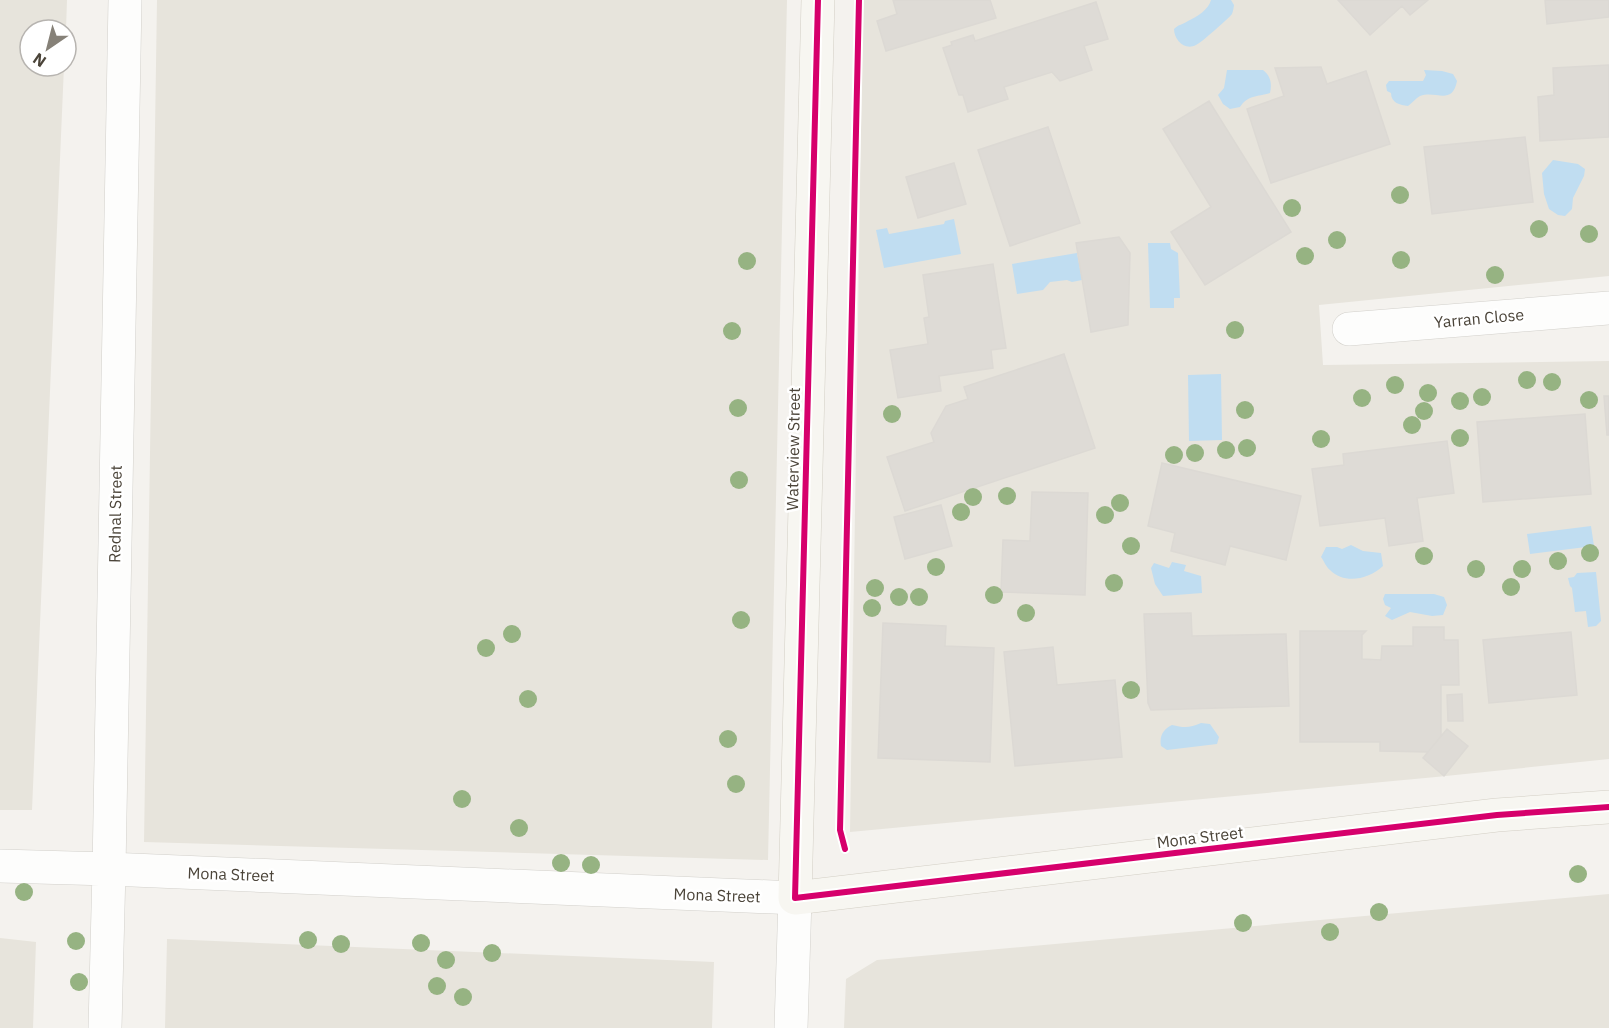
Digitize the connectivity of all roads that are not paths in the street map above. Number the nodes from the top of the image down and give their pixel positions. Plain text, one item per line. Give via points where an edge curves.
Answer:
1 (125, 0) edge
2 (818, 0) edge
3 (1609, 308) edge
4 (1349, 329) dead end
5 (1609, 807) edge
6 (0, 866) edge
7 (109, 869) junction
8 (795, 898) junction
9 (105, 1028) edge
10 (791, 1028) edge

1 - 7 street, Rednal Street
2 - 8 street, Waterview Street
3 - 4 street, Yarran Close
5 - 8 street, Mona Street via 1497,815
6 - 7 street, Mona Street
7 - 8 street, Mona Street
7 - 9 street, Rednal Street
8 - 10 street, Waterview Street

